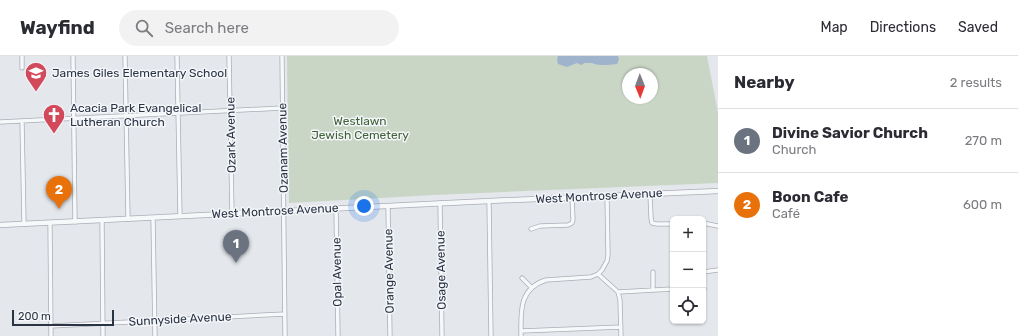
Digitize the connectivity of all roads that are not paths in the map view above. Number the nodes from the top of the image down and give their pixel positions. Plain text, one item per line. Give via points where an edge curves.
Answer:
1 (22, 56) edge
2 (73, 56) edge
3 (125, 56) edge
4 (177, 56) edge
5 (230, 56) edge
6 (282, 56) edge
7 (22, 68) dead end
8 (282, 108) junction
9 (230, 110) junction
10 (178, 113) junction
11 (126, 116) junction
12 (74, 118) junction
13 (22, 121) junction
14 (0, 122) edge
15 (718, 191) edge
16 (650, 194) junction
17 (607, 196) junction
18 (572, 197) junction
19 (489, 201) junction
20 (440, 203) junction
21 (388, 206) junction
22 (336, 208) junction
23 (284, 211) junction
24 (232, 213) junction
25 (180, 216) junction
26 (154, 218) junction
27 (128, 219) junction
28 (102, 220) junction
29 (75, 222) junction
30 (50, 223) junction
31 (24, 224) junction
32 (670, 224) edge
33 (706, 224) edge
34 (0, 225) edge
35 (718, 226) edge
36 (531, 229) dead end
37 (718, 270) edge
38 (653, 272) dead end
39 (706, 272) edge
40 (598, 274) junction
41 (522, 278) dead end
42 (532, 288) junction
43 (670, 289) edge
44 (654, 290) junction
45 (618, 292) junction
46 (285, 314) junction
47 (155, 320) junction
48 (103, 323) junction
49 (51, 326) junction
50 (621, 327) junction
51 (521, 331) junction
52 (51, 336) edge
53 (103, 336) edge
54 (155, 336) edge
55 (285, 336) edge
56 (338, 336) edge
57 (390, 336) edge
58 (442, 336) edge
59 (491, 336) edge
60 (521, 336) edge
61 (621, 336) edge

1 - 7 street
2 - 12 street
3 - 11 street
4 - 10 street
5 - 9 street, Ozark Avenue
6 - 8 street, Ozanam Avenue
8 - 9 street
8 - 23 street, Ozanam Avenue
9 - 10 street
9 - 24 street, Ozark Avenue
10 - 11 street
10 - 25 street
11 - 12 street
11 - 27 street
12 - 13 street
12 - 29 street
13 - 14 street
13 - 31 street
15 - 16 street, West Montrose Avenue
16 - 17 street, West Montrose Avenue
16 - 32 street via 652,222
17 - 18 street, West Montrose Avenue
17 - 40 street via 608,255
18 - 19 street, West Montrose Avenue
18 - 36 street via 573,220 570,224
19 - 20 street, West Montrose Avenue
19 - 59 street
20 - 21 street, West Montrose Avenue
20 - 58 street, Osage Avenue
21 - 22 street, West Montrose Avenue
21 - 57 street, Orange Avenue
22 - 23 street, West Montrose Avenue
22 - 56 street, Opal Avenue
23 - 24 street, West Montrose Avenue
23 - 46 street, Ozanam Avenue
24 - 25 street, West Montrose Avenue
25 - 26 street, West Montrose Avenue
26 - 27 street, West Montrose Avenue
26 - 47 street
27 - 28 street, West Montrose Avenue
28 - 29 street, West Montrose Avenue
28 - 48 street
29 - 30 street, West Montrose Avenue
30 - 31 street, West Montrose Avenue
30 - 49 street
31 - 34 street, West Montrose Avenue
33 - 35 street
37 - 39 street
38 - 44 street
40 - 42 street via 588,278 546,280
40 - 45 street
41 - 42 street
42 - 51 street via 522,303
43 - 44 street
44 - 45 street
45 - 50 street
46 - 47 street, Sunnyside Avenue
46 - 55 street, Ozanam Avenue
47 - 48 street, Sunnyside Avenue
47 - 54 street
48 - 49 street, Sunnyside Avenue
48 - 53 street
49 - 52 street
50 - 51 street
50 - 61 street
51 - 60 street

